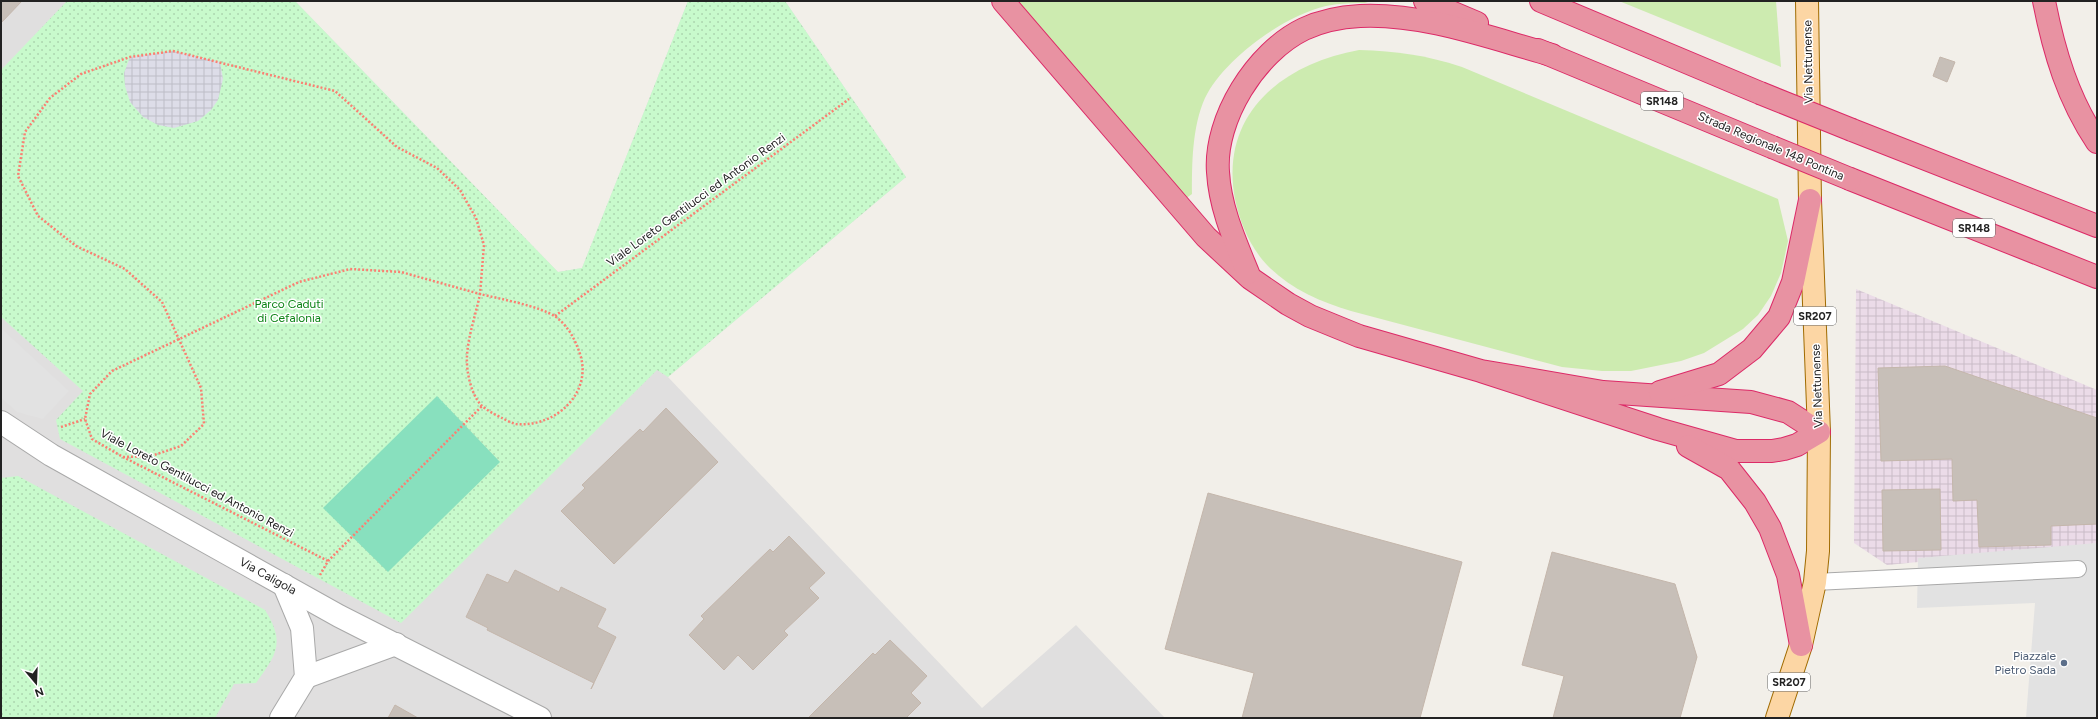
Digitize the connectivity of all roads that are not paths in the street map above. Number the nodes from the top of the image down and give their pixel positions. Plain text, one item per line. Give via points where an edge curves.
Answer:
1 (1003, 1) edge
2 (1425, 1) edge
3 (1541, 1) edge
4 (1807, 1) edge
5 (2044, 1) edge
6 (1552, 55) junction
7 (2097, 142) edge
8 (1810, 200) junction
9 (2097, 226) edge
10 (2097, 277) edge
11 (1250, 278) junction
12 (1481, 371) junction
13 (1, 422) edge
14 (1658, 429) junction
15 (1820, 432) junction
16 (2078, 569) dead end
17 (1815, 582) junction
18 (284, 585) junction
19 (396, 644) junction
20 (1801, 645) junction
21 (306, 677) junction
22 (281, 718) edge
23 (540, 718) edge
24 (1777, 718) edge

1 - 11 highway via 1174,203
2 - 6 highway, Strada Regionale 148 Pontina / SR148
3 - 9 highway, bridge via 1760,93
4 - 8 main road, Via Nettunense / SR207
5 - 7 highway via 2064,79
6 - 10 highway, Strada Regionale 148 Pontina / SR148, bridge via 1850,179
6 - 11 highway via 1444,26 1386,17 1360,16 1322,22 1288,40 1264,61 1243,86 1229,112 1219,151 1218,171 1222,203
8 - 12 highway via 1793,282 1779,317 1752,349 1719,374 1663,392 1606,390
8 - 15 main road, Via Nettunense / SR207
11 - 12 highway via 1288,304 1333,326
12 - 14 highway
12 - 15 highway via 1603,392 1752,402 1788,412
13 - 18 street, Via Caligola via 51,455
14 - 15 highway via 1736,451 1753,452 1784,449
14 - 20 highway via 1729,469 1755,502 1770,528 1788,575
15 - 17 main road, Via Nettunense / SR207
16 - 17 lane
17 - 20 main road, Via Nettunense / SR207
18 - 19 street, Via Caligola
18 - 21 street via 302,628
19 - 21 street
19 - 23 street, Via Caligola
20 - 24 main road, Via Nettunense / SR207
21 - 22 street

